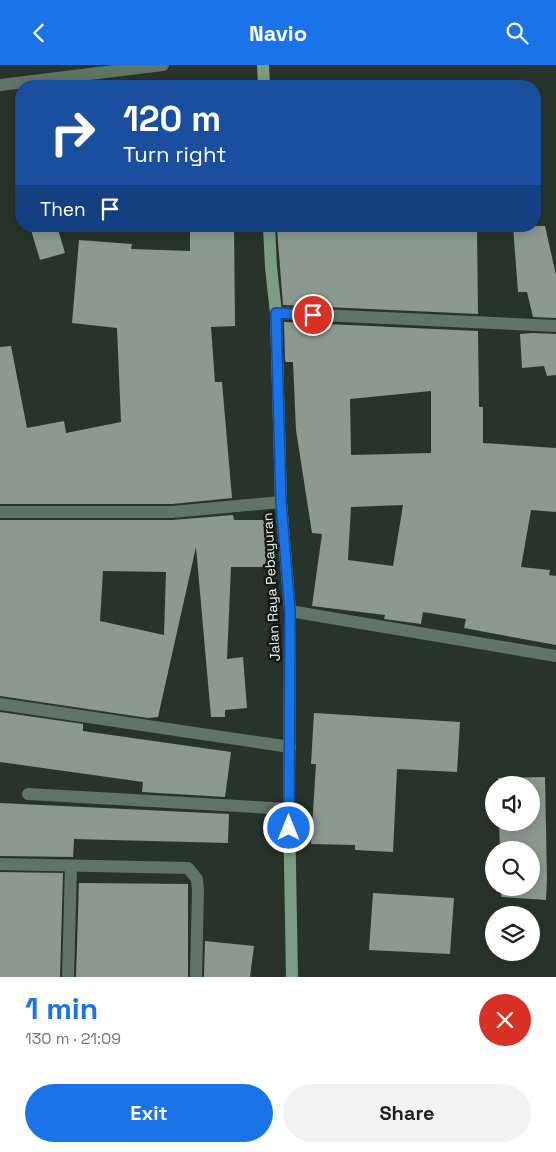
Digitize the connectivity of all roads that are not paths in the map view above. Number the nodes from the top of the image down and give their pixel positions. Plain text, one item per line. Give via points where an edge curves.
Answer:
1 (163, 65) edge
2 (263, 65) edge
3 (41, 80) edge
4 (264, 80) edge
5 (15, 83) edge
6 (0, 85) edge
7 (269, 232) edge
8 (276, 313) junction
9 (556, 325) edge
10 (281, 502) junction
11 (0, 512) edge
12 (290, 611) junction
13 (556, 656) edge
14 (0, 705) edge
15 (290, 747) junction
16 (28, 794) dead end
17 (289, 809) junction
18 (0, 864) edge
19 (71, 866) junction
20 (68, 977) edge
21 (196, 977) edge
22 (292, 977) edge

1 - 3 street
2 - 4 main road
5 - 6 street
7 - 8 main road, Jalan Raya Pebayuran
8 - 9 street
8 - 10 main road, Jalan Raya Pebayuran
10 - 11 street via 172,512
10 - 12 main road, Jalan Raya Pebayuran
12 - 13 street
12 - 15 main road, Jalan Raya Pebayuran
14 - 15 street
15 - 17 main road, Jalan Raya Pebayuran
16 - 17 street
17 - 22 main road, Jalan Raya Pebayuran
18 - 19 street
19 - 20 street
19 - 21 street via 188,868 197,879 198,891

